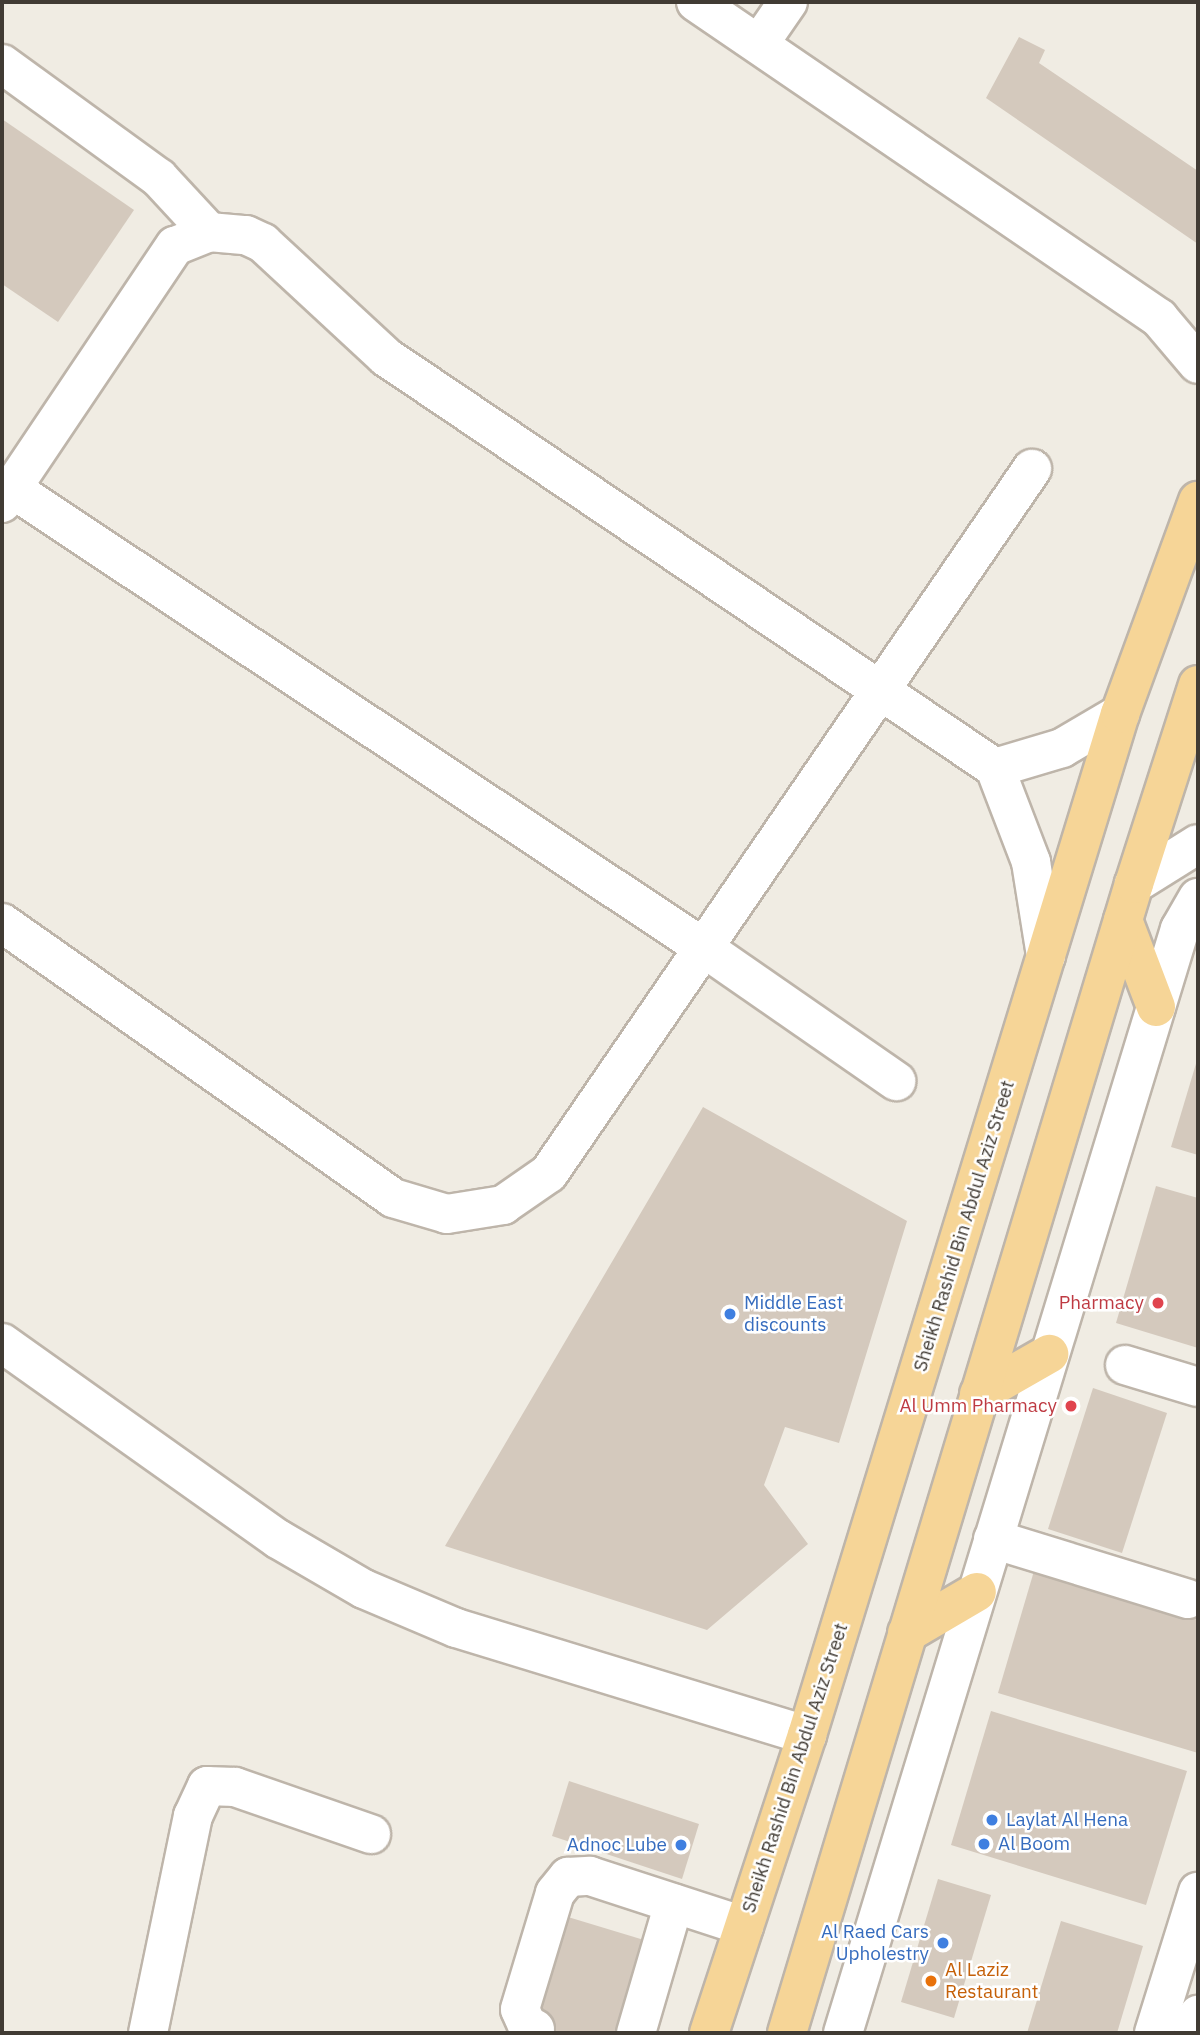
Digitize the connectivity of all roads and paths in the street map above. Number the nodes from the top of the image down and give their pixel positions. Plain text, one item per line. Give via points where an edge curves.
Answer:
1 (696, 2) edge
2 (788, 2) edge
3 (759, 44) junction
4 (2, 64) edge
5 (209, 232) junction
6 (1159, 318) junction
7 (1198, 322) edge
8 (1198, 364) edge
9 (1032, 468) dead end
10 (7, 495) edge
11 (1198, 501) edge
12 (1198, 685) edge
13 (880, 690) junction
14 (1120, 714) junction
15 (995, 768) junction
16 (1198, 844) edge
17 (1133, 884) junction
18 (1198, 898) edge
19 (1123, 920) junction
20 (2, 923) edge
21 (704, 948) junction
22 (1047, 960) junction
23 (1156, 1007) junction
24 (896, 1081) dead end
25 (2, 1343) edge
26 (1049, 1354) junction
27 (1125, 1365) dead end
28 (1198, 1387) edge
29 (979, 1394) junction
30 (993, 1539) junction
31 (977, 1592) junction
32 (1188, 1599) dead end
33 (907, 1633) junction
34 (807, 1735) junction
35 (370, 1834) dead end
36 (1198, 1892) edge
37 (674, 1903) junction
38 (744, 1926) junction
39 (1198, 2015) edge
40 (535, 2029) dead end
41 (148, 2033) edge
42 (636, 2033) edge
43 (709, 2033) edge
44 (787, 2033) edge
45 (843, 2033) edge
46 (1154, 2033) edge
47 (1193, 2033) edge

1 - 3 street
2 - 3 street
3 - 6 street
4 - 5 street via 159,178
5 - 10 street via 183,241 163,260
5 - 13 street via 228,231 263,243 386,357
6 - 7 street
6 - 8 street
9 - 13 street
10 - 21 street
11 - 14 main road, Sheikh Rashid Bin Abdul Aziz Street
12 - 17 main road
13 - 15 street
13 - 21 street
14 - 15 street via 1062,748
14 - 22 main road, Sheikh Rashid Bin Abdul Aziz Street
15 - 22 street via 1031,862
16 - 17 street
17 - 19 main road
18 - 23 street via 1180,929
19 - 23 main road
19 - 29 main road
20 - 21 street via 393,1198 447,1214 503,1205 550,1173
21 - 24 street
22 - 34 main road, Sheikh Rashid Bin Abdul Aziz Street
23 - 26 street
25 - 34 street via 278,1539 364,1589 456,1628
26 - 29 main road
26 - 30 street
27 - 28 street
29 - 33 main road
30 - 31 street
30 - 32 street
31 - 33 main road
31 - 45 street
33 - 44 main road
34 - 38 main road, Sheikh Rashid Bin Abdul Aziz Street
35 - 41 street via 235,1787 207,1786 193,1816
36 - 46 street
37 - 38 street
37 - 40 street via 590,1875 579,1874 560,1884 520,2009 527,2025
37 - 42 street
38 - 43 main road, Sheikh Rashid Bin Abdul Aziz Street
39 - 47 street

